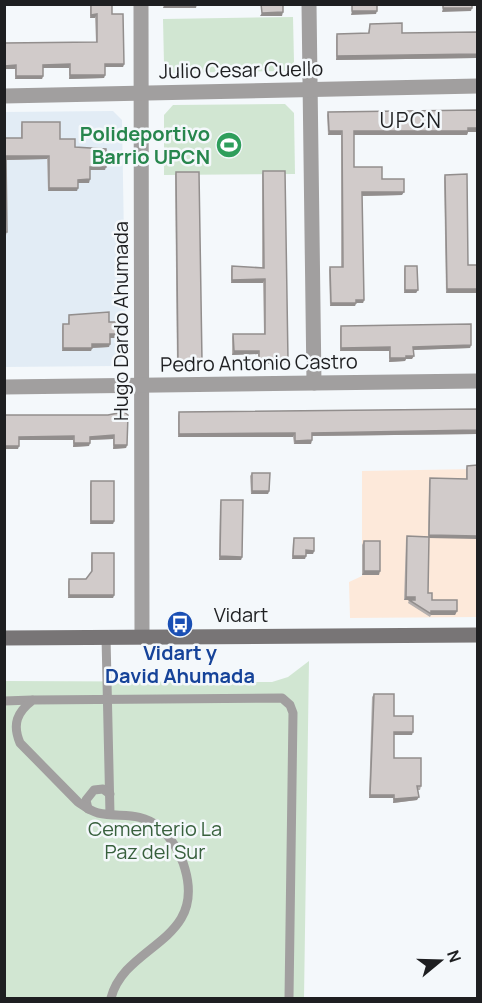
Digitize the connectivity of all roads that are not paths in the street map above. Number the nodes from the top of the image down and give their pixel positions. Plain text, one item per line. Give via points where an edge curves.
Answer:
1 (141, 4) edge
2 (309, 4) edge
3 (477, 86) edge
4 (310, 89) junction
5 (141, 93) junction
6 (4, 96) edge
7 (477, 381) edge
8 (314, 383) junction
9 (142, 385) junction
10 (4, 387) edge
11 (477, 634) edge
12 (106, 637) junction
13 (142, 637) junction
14 (4, 638) edge
15 (107, 699) junction
16 (4, 700) edge
17 (33, 700) junction
18 (110, 794) junction
19 (88, 809) junction
20 (110, 814) junction
21 (111, 999) edge
22 (289, 999) edge

1 - 5 street, Hugo Dardo Ahumada
2 - 4 street
3 - 4 street, Julio Cesar Cuello
4 - 5 street, Julio Cesar Cuello
4 - 8 street
5 - 6 street, Julio Cesar Cuello
5 - 9 street, Hugo Dardo Ahumada
7 - 8 street, Pedro Antonio Castro
8 - 9 street, Pedro Antonio Castro
9 - 10 street, Pedro Antonio Castro
9 - 13 street, Hugo Dardo Ahumada
11 - 13 street, Vidart
12 - 13 street, Vidart
12 - 14 street, Vidart
12 - 15 lane
15 - 17 lane
15 - 18 lane
15 - 22 lane via 282,698 290,705 293,713
16 - 17 lane
17 - 19 lane via 15,722 20,743
18 - 19 lane via 103,789 94,790 86,800
18 - 20 lane
19 - 20 lane
20 - 21 lane via 135,815 160,828 178,850 189,881 189,898 177,926 121,976

